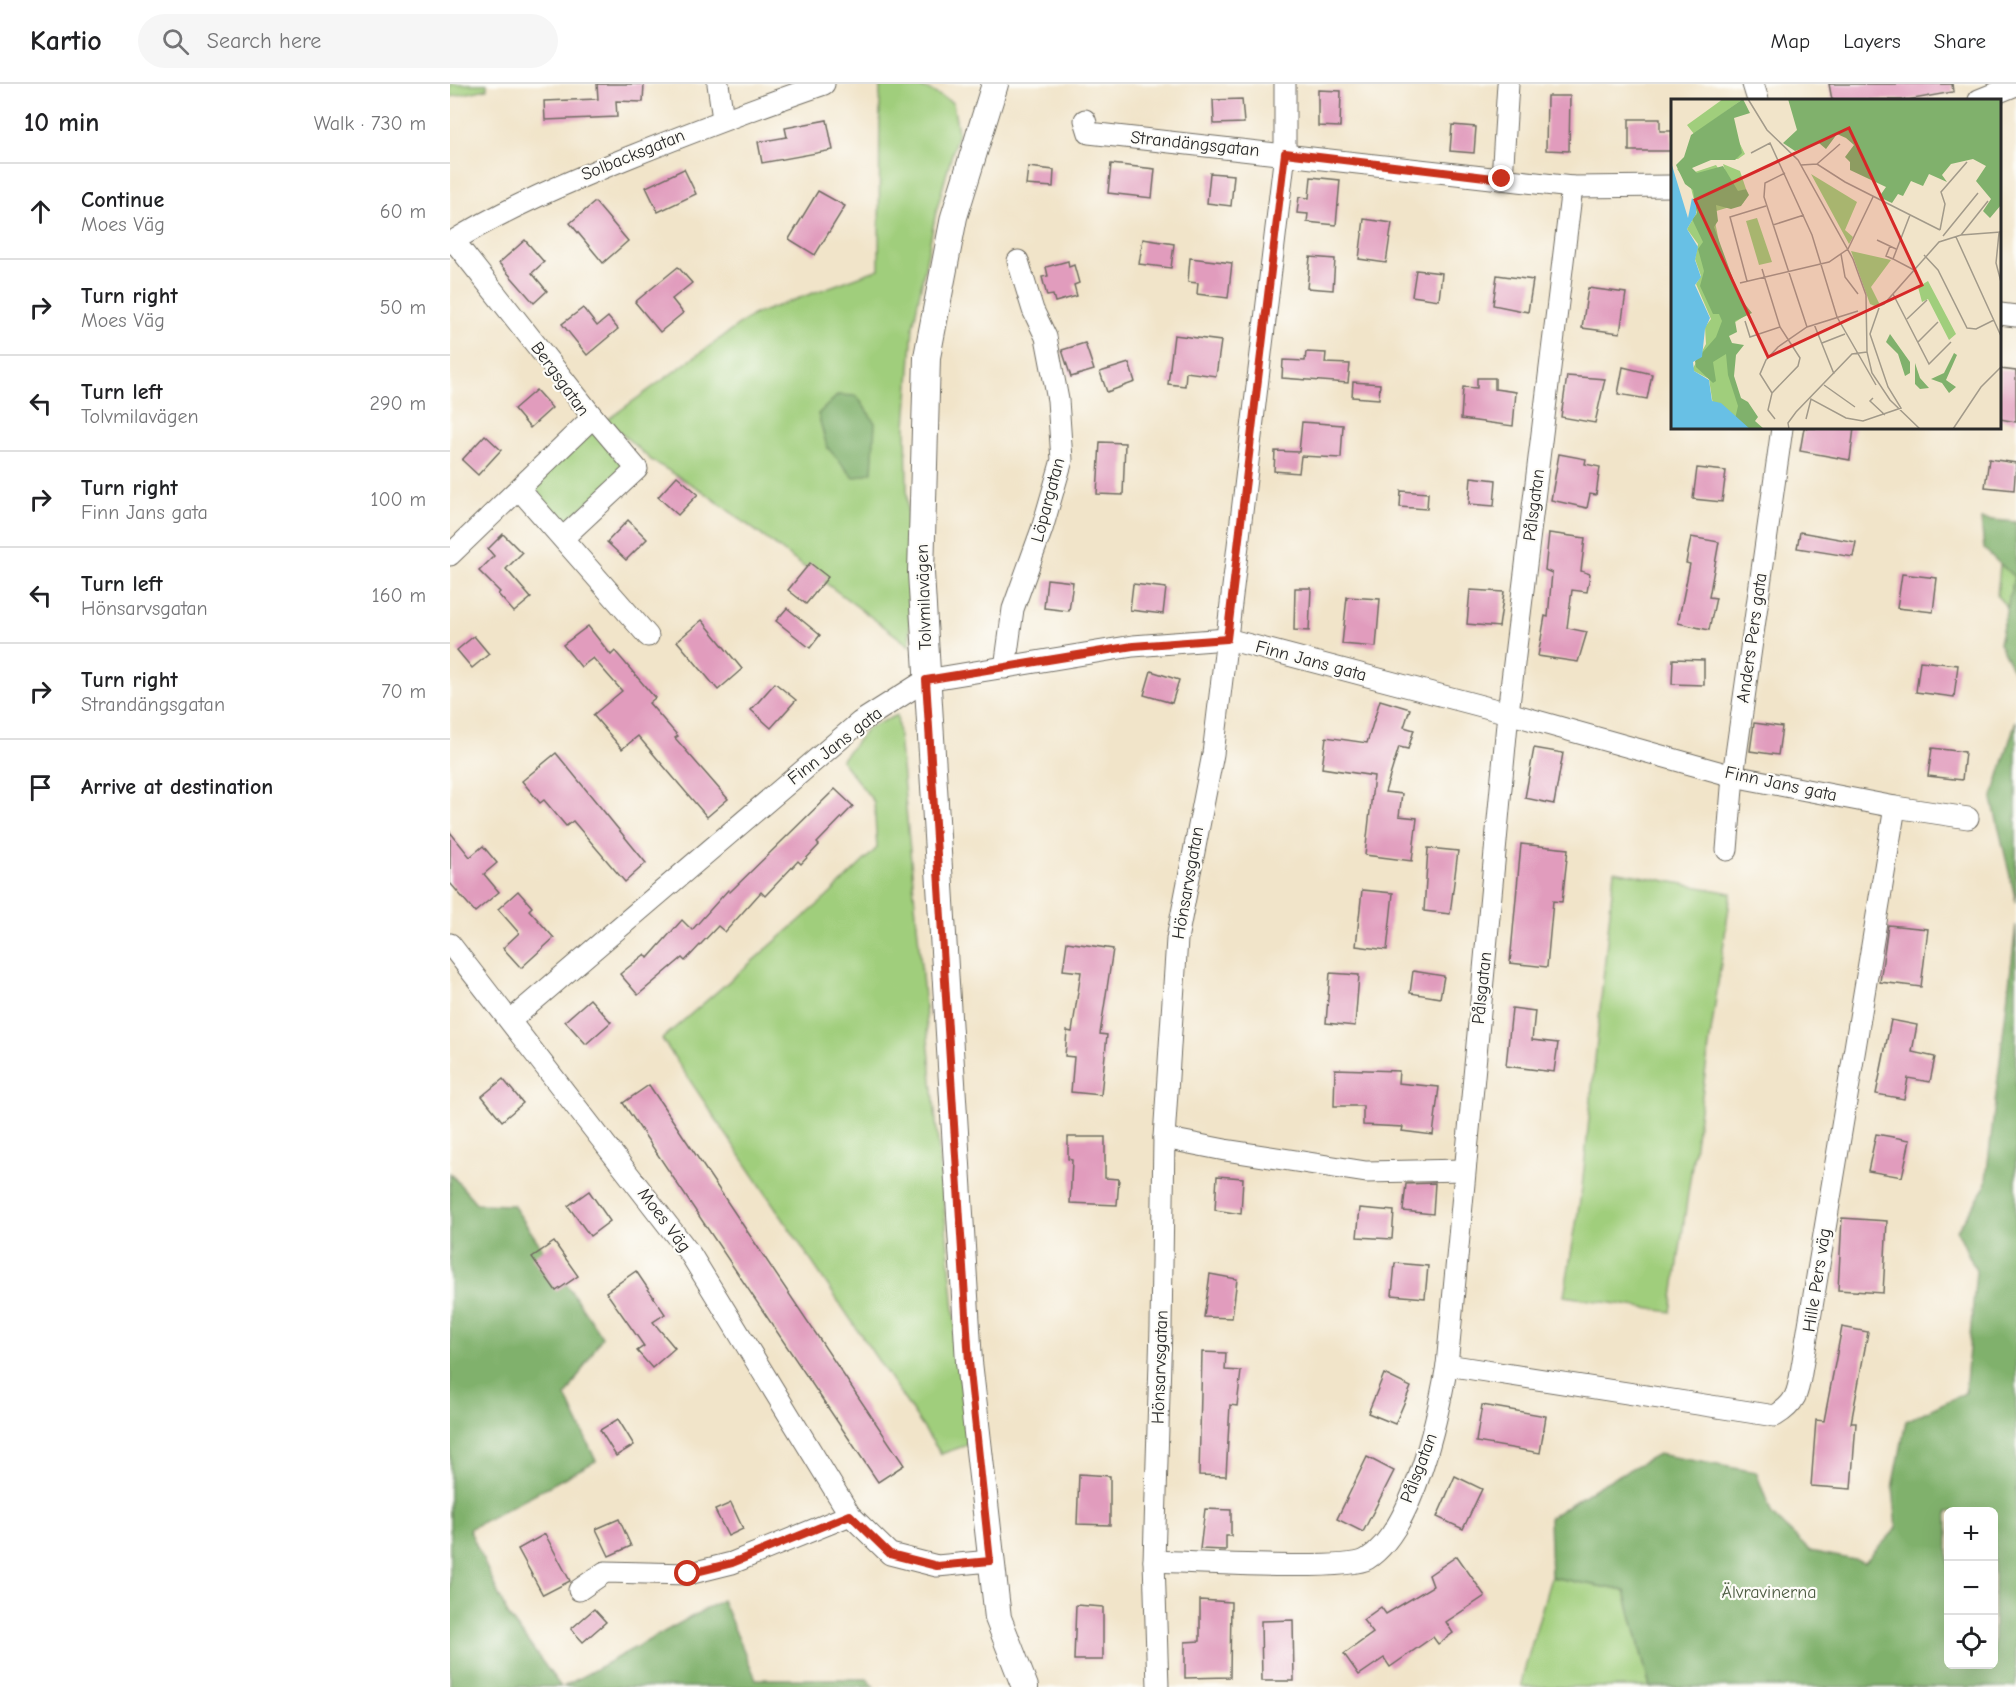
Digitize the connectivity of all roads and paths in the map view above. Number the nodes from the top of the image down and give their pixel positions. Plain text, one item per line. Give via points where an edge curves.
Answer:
1 (718, 84) edge
2 (824, 84) edge
3 (1285, 84) edge
4 (1508, 84) edge
5 (1753, 84) edge
6 (992, 85) edge
7 (2016, 85) edge
8 (1758, 99) edge
9 (1981, 99) edge
10 (723, 119) junction
11 (1086, 120) dead end
12 (1285, 153) junction
13 (1502, 179) junction
14 (1671, 186) edge
15 (1572, 187) junction
16 (452, 242) edge
17 (1018, 261) dead end
18 (2001, 314) edge
19 (2016, 316) edge
20 (593, 417) junction
21 (1782, 429) edge
22 (519, 489) junction
23 (563, 538) junction
24 (450, 555) edge
25 (648, 636) dead end
26 (1227, 639) junction
27 (1005, 668) junction
28 (926, 680) junction
29 (1509, 713) junction
30 (1733, 776) junction
31 (1895, 807) junction
32 (1968, 818) dead end
33 (1727, 850) dead end
34 (450, 944) edge
35 (511, 1020) junction
36 (1164, 1138) junction
37 (1464, 1170) junction
38 (1447, 1365) junction
39 (850, 1515) junction
40 (990, 1561) junction
41 (1154, 1561) junction
42 (579, 1590) dead end
43 (1025, 1687) edge
44 (1158, 1687) edge

1 - 10 street
2 - 10 street, Solbacksgatan
3 - 12 street, Hönsarvsgatan
4 - 13 street
5 - 8 street
6 - 28 street, Tolvmilavägen via 954,217 927,357 921,573
7 - 9 street
10 - 16 street, Solbacksgatan via 493,216
11 - 12 street, Strandängsgatan via 1089,133
12 - 13 street, Strandängsgatan
12 - 26 street, Hönsarvsgatan
13 - 15 street, Strandängsgatan
14 - 15 street, Strandängsgatan
15 - 29 street, Pålsgatan
16 - 20 street, Bergsgatan
17 - 27 street, Löpargatan via 1046,337 1058,400 1062,460 1013,609
18 - 19 street
20 - 22 street, Bergsgatan
20 - 23 street via 637,469
21 - 30 street, Anders Pers gata
22 - 23 street
22 - 24 street, Bergsgatan
23 - 25 street
26 - 27 street, Finn Jans gata via 1133,646
26 - 29 street, Finn Jans gata
26 - 36 street, Hönsarvsgatan via 1212,754 1177,939
27 - 28 street, Finn Jans gata
28 - 35 street, Finn Jans gata via 860,722
28 - 40 street, Tolvmilavägen via 969,1362
29 - 30 street, Finn Jans gata
29 - 37 street, Pålsgatan
30 - 31 street, Finn Jans gata
30 - 33 street, Anders Pers gata
31 - 32 street, Finn Jans gata
31 - 38 street, Hille Pers väg via 1797,1396 1788,1408 1775,1416
34 - 35 street, Moes Väg
35 - 39 street, Moes Väg via 691,1255
36 - 37 street via 1366,1172
36 - 41 street, Hönsarvsgatan
37 - 38 street, Pålsgatan
38 - 41 street, Pålsgatan via 1423,1468 1391,1534 1366,1560 1305,1565
39 - 40 street, Moes Väg via 890,1554 937,1566
39 - 42 street via 732,1563 688,1574 605,1572
40 - 43 street, Tolvmilavägen via 998,1618
41 - 44 street, Hönsarvsgatan

